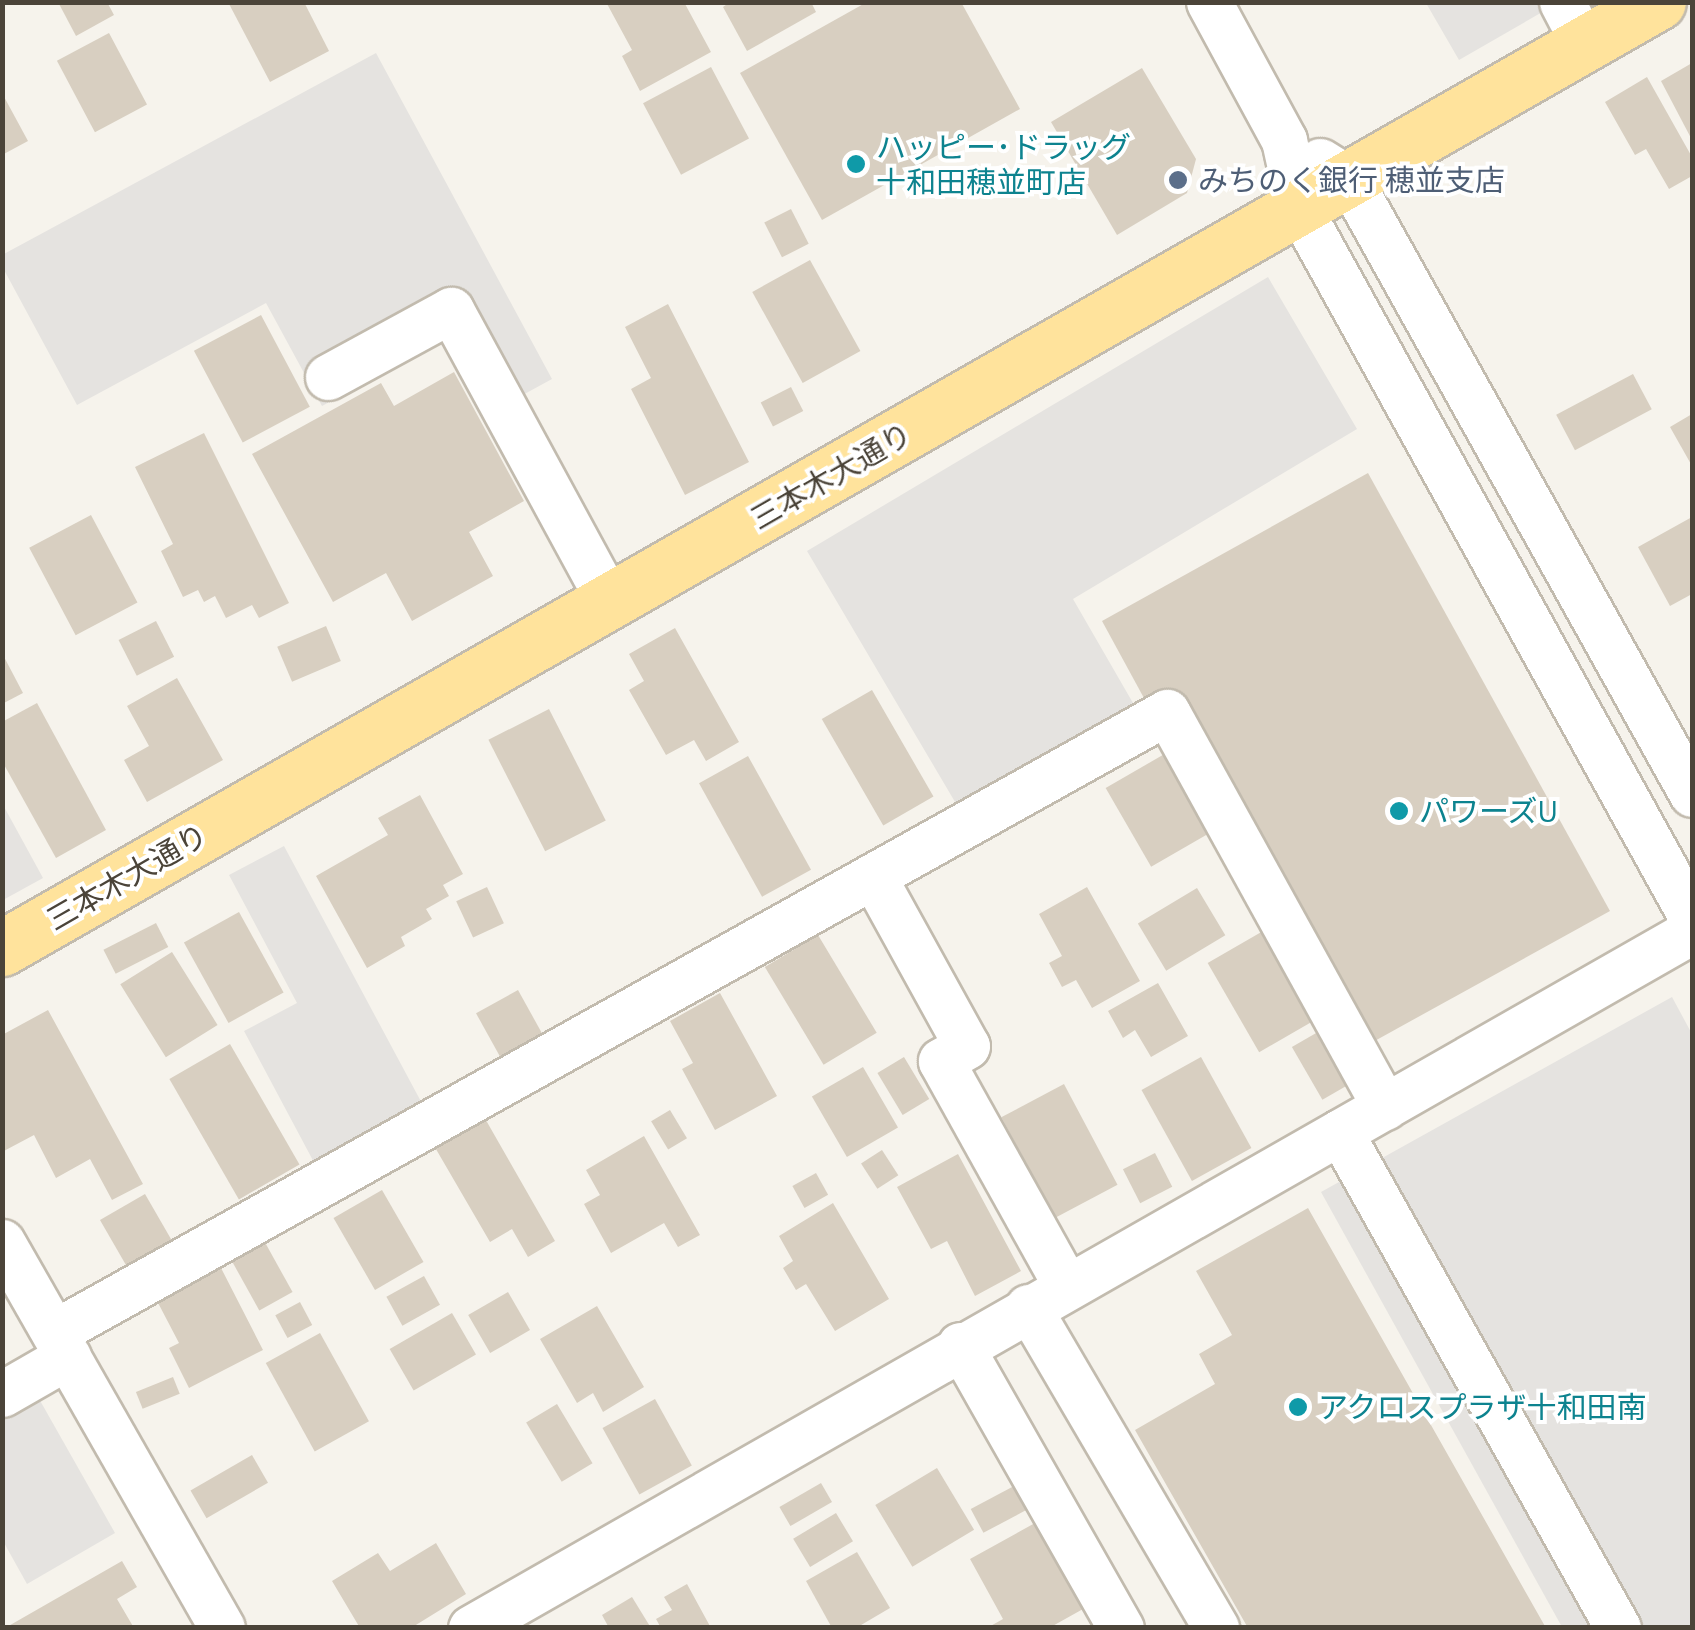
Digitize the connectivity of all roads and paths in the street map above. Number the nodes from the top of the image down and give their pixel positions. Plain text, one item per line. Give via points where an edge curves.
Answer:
1 (1210, 2) edge
2 (1658, 2) edge
3 (1573, 24) edge
4 (1284, 140) junction
5 (1349, 179) junction
6 (1298, 208) junction
7 (328, 377) dead end
8 (610, 603) junction
9 (1692, 794) edge
10 (873, 876) junction
11 (1692, 918) edge
12 (1692, 932) edge
13 (2, 948) edge
14 (1385, 1107) junction
15 (1340, 1132) junction
16 (2, 1242) edge
17 (1047, 1296) junction
18 (62, 1344) junction
19 (960, 1345) junction
20 (2, 1394) edge
21 (222, 1628) edge
22 (471, 1628) edge
23 (1121, 1628) edge
24 (1216, 1628) edge
25 (1618, 1628) edge

1 - 4 street
2 - 3 main road, 三本木大通り
3 - 5 main road, 三本木大通り
4 - 5 street
4 - 6 street
5 - 6 main road, 三本木大通り
5 - 9 street
6 - 8 main road, 三本木大通り
6 - 11 street
7 - 8 street via 451,310
8 - 13 main road, 三本木大通り
10 - 14 street via 1168,712
10 - 17 street via 967,1046 941,1061
10 - 18 street
12 - 14 street
14 - 15 street
15 - 17 street
15 - 25 street
16 - 18 street
17 - 19 street
17 - 24 street
18 - 20 street
18 - 21 street
19 - 22 street
19 - 23 street

